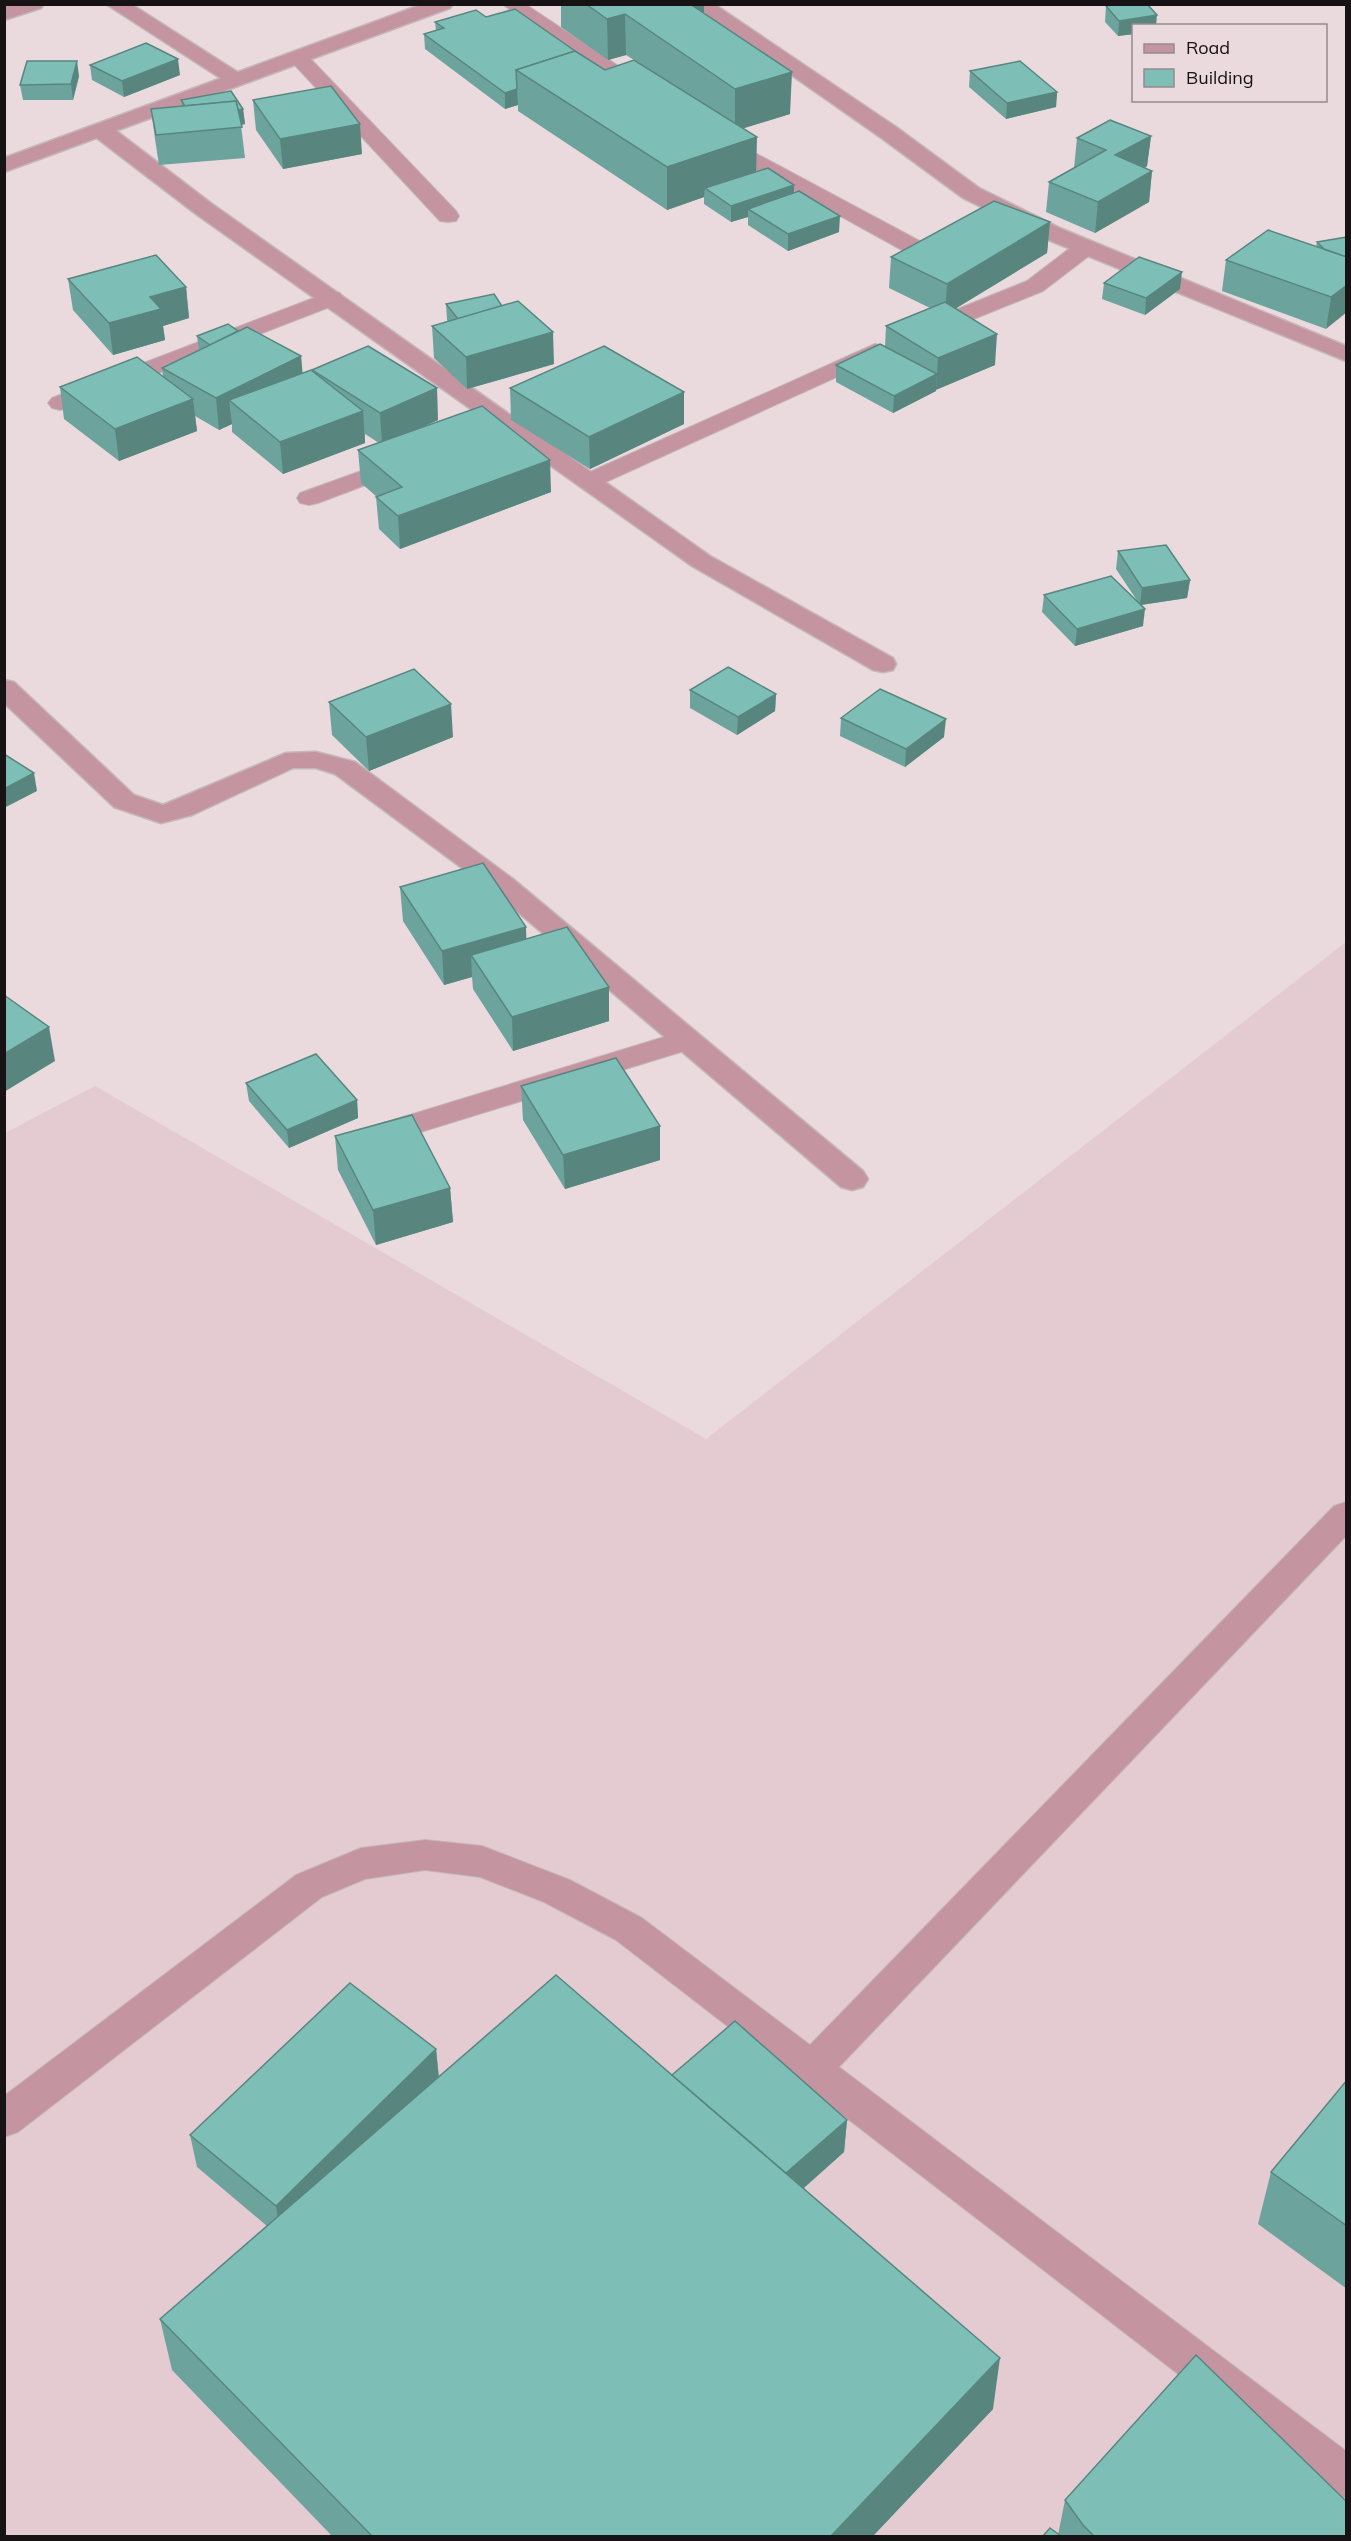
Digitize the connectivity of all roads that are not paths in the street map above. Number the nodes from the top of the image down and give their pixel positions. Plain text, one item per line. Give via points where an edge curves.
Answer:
1 (34, 4) edge
2 (116, 4) edge
3 (444, 4) edge
4 (511, 4) edge
5 (700, 4) edge
6 (4, 14) edge
7 (298, 57) junction
8 (235, 79) junction
9 (659, 102) edge
10 (102, 131) junction
11 (708, 134) edge
12 (4, 166) edge
13 (448, 216) dead end
14 (1086, 247) junction
15 (919, 250) edge
16 (332, 298) junction
17 (1344, 351) edge
18 (60, 403) edge
19 (419, 457) edge
20 (589, 481) junction
21 (309, 498) dead end
22 (883, 664) dead end
23 (4, 688) edge
24 (687, 1040) junction
25 (358, 1141) edge
26 (852, 1179) dead end
27 (1347, 1515) edge
28 (812, 2069) junction
29 (4, 2120) edge
30 (1347, 2477) edge

1 - 6 street
2 - 8 street
3 - 7 street
4 - 9 lane
5 - 14 street via 971,193
7 - 8 street
7 - 13 lane
8 - 10 street
10 - 12 street
10 - 16 street via 204,209
11 - 15 lane
14 - 17 street
14 - 20 lane via 1035,286 848,362
16 - 18 lane
16 - 20 street via 497,427
19 - 21 lane
20 - 22 street via 701,561
23 - 24 street via 124,801 161,814 182,809 286,761 305,758 345,768 503,885
24 - 25 lane
24 - 26 street
27 - 28 lane
28 - 29 lane via 629,1929 557,1891 482,1862 425,1855 361,1864 309,1886
28 - 30 lane

